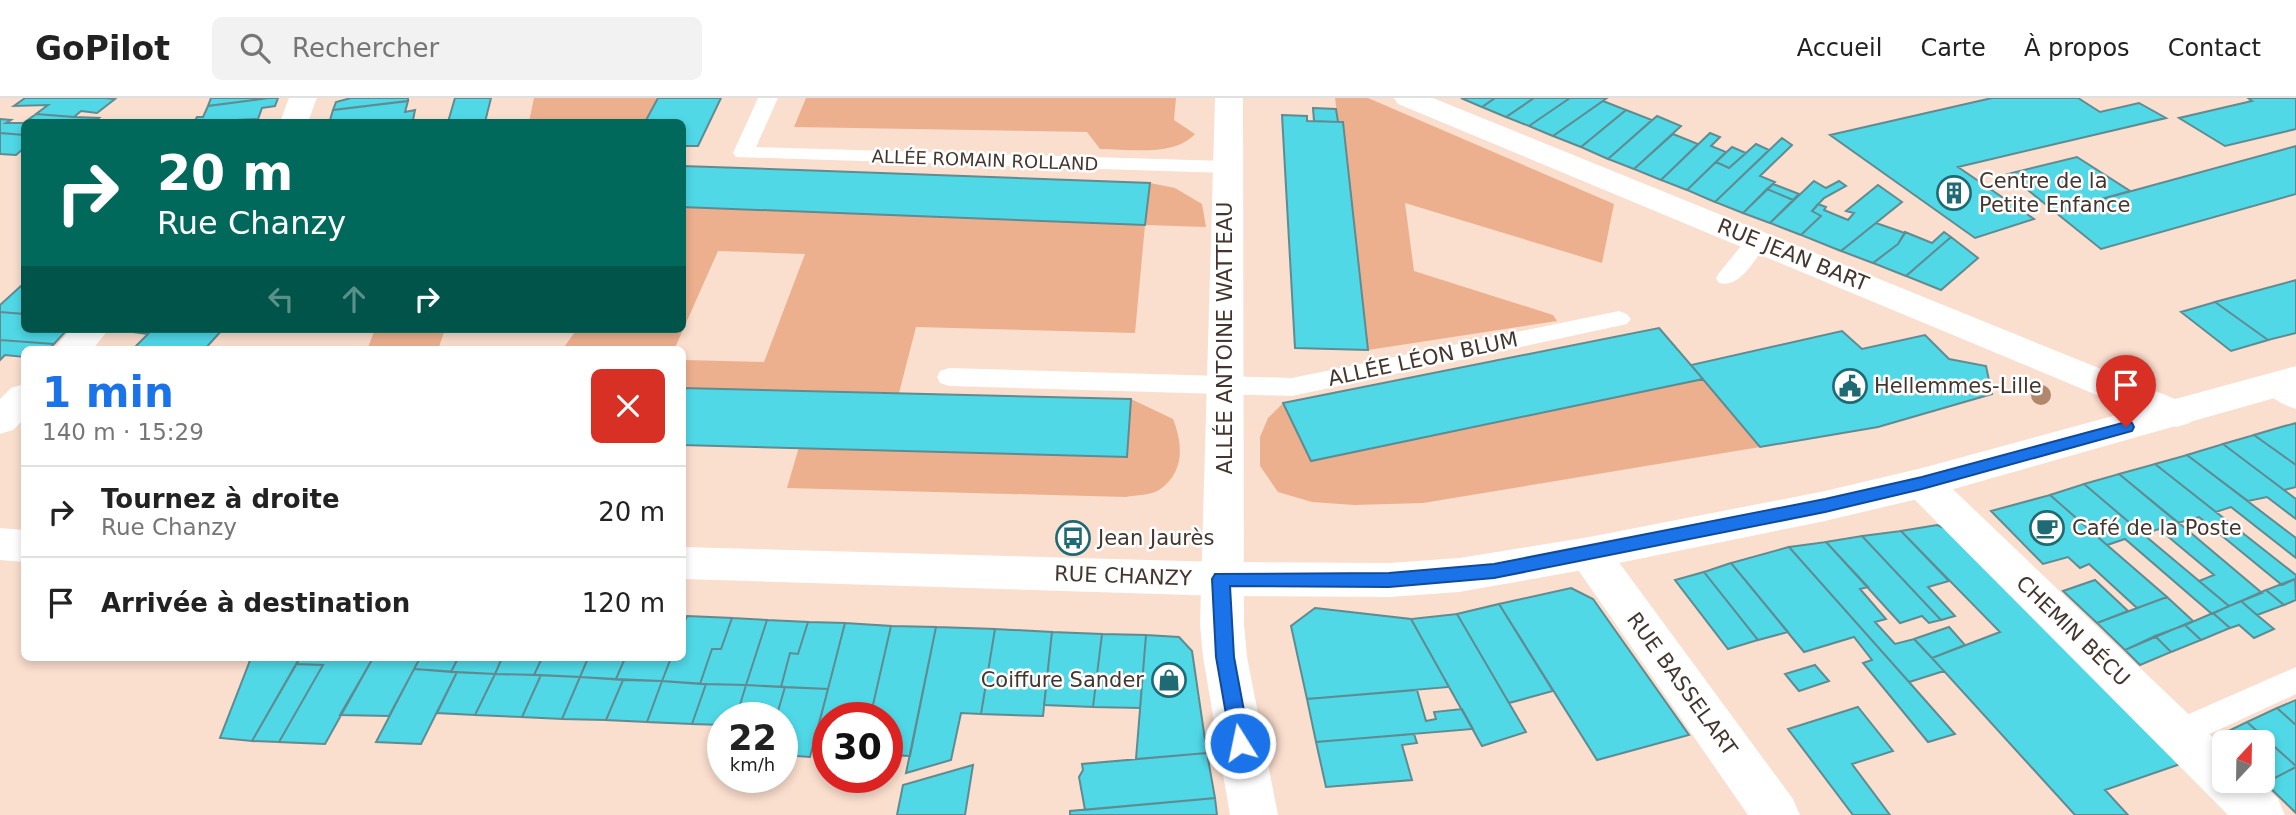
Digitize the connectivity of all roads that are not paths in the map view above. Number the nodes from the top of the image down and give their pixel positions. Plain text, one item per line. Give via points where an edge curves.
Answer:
1 (303, 98) edge
2 (768, 98) edge
3 (1229, 98) edge
4 (1408, 98) edge
5 (295, 119) edge
6 (1226, 167) junction
7 (1758, 240) junction
8 (1727, 278) dead end
9 (1619, 319) dead end
10 (88, 333) edge
11 (75, 346) edge
12 (949, 377) dead end
13 (1226, 384) junction
14 (2290, 386) edge
15 (21, 400) edge
16 (2177, 414) junction
17 (0, 421) edge
18 (1922, 483) junction
19 (0, 544) edge
20 (21, 546) edge
21 (1588, 554) junction
22 (686, 563) edge
23 (1221, 579) junction
24 (2296, 680) edge
25 (2178, 734) junction
26 (2212, 767) edge
27 (2238, 793) edge
28 (1254, 815) edge
29 (1776, 815) edge
30 (2261, 815) edge

1 - 5 street
2 - 6 lane, ALLÉE ROMAIN ROLLAND via 743,153
3 - 6 street, ALLÉE ANTOINE WATTEAU
4 - 7 street, RUE JEAN BART
6 - 13 street, ALLÉE ANTOINE WATTEAU
7 - 8 lane
7 - 16 street, RUE JEAN BART
9 - 13 lane, ALLÉE LÉON BLUM via 1292,387
10 - 11 street
12 - 13 lane, ALLÉE LÉON BLUM
13 - 23 street, ALLÉE ANTOINE WATTEAU
14 - 16 street, RUE CHANZY
15 - 17 street
16 - 18 street, RUE CHANZY
18 - 21 street, RUE CHANZY
18 - 25 street, CHEMIN BÉCU
19 - 20 street
21 - 23 street, RUE CHANZY via 1430,578
21 - 29 street, RUE BASSELART
22 - 23 street, RUE CHANZY
23 - 28 street, ALLÉE ANTOINE WATTEAU via 1225,657
24 - 25 lane
25 - 26 street, CHEMIN BÉCU
27 - 30 street, CHEMIN BÉCU

